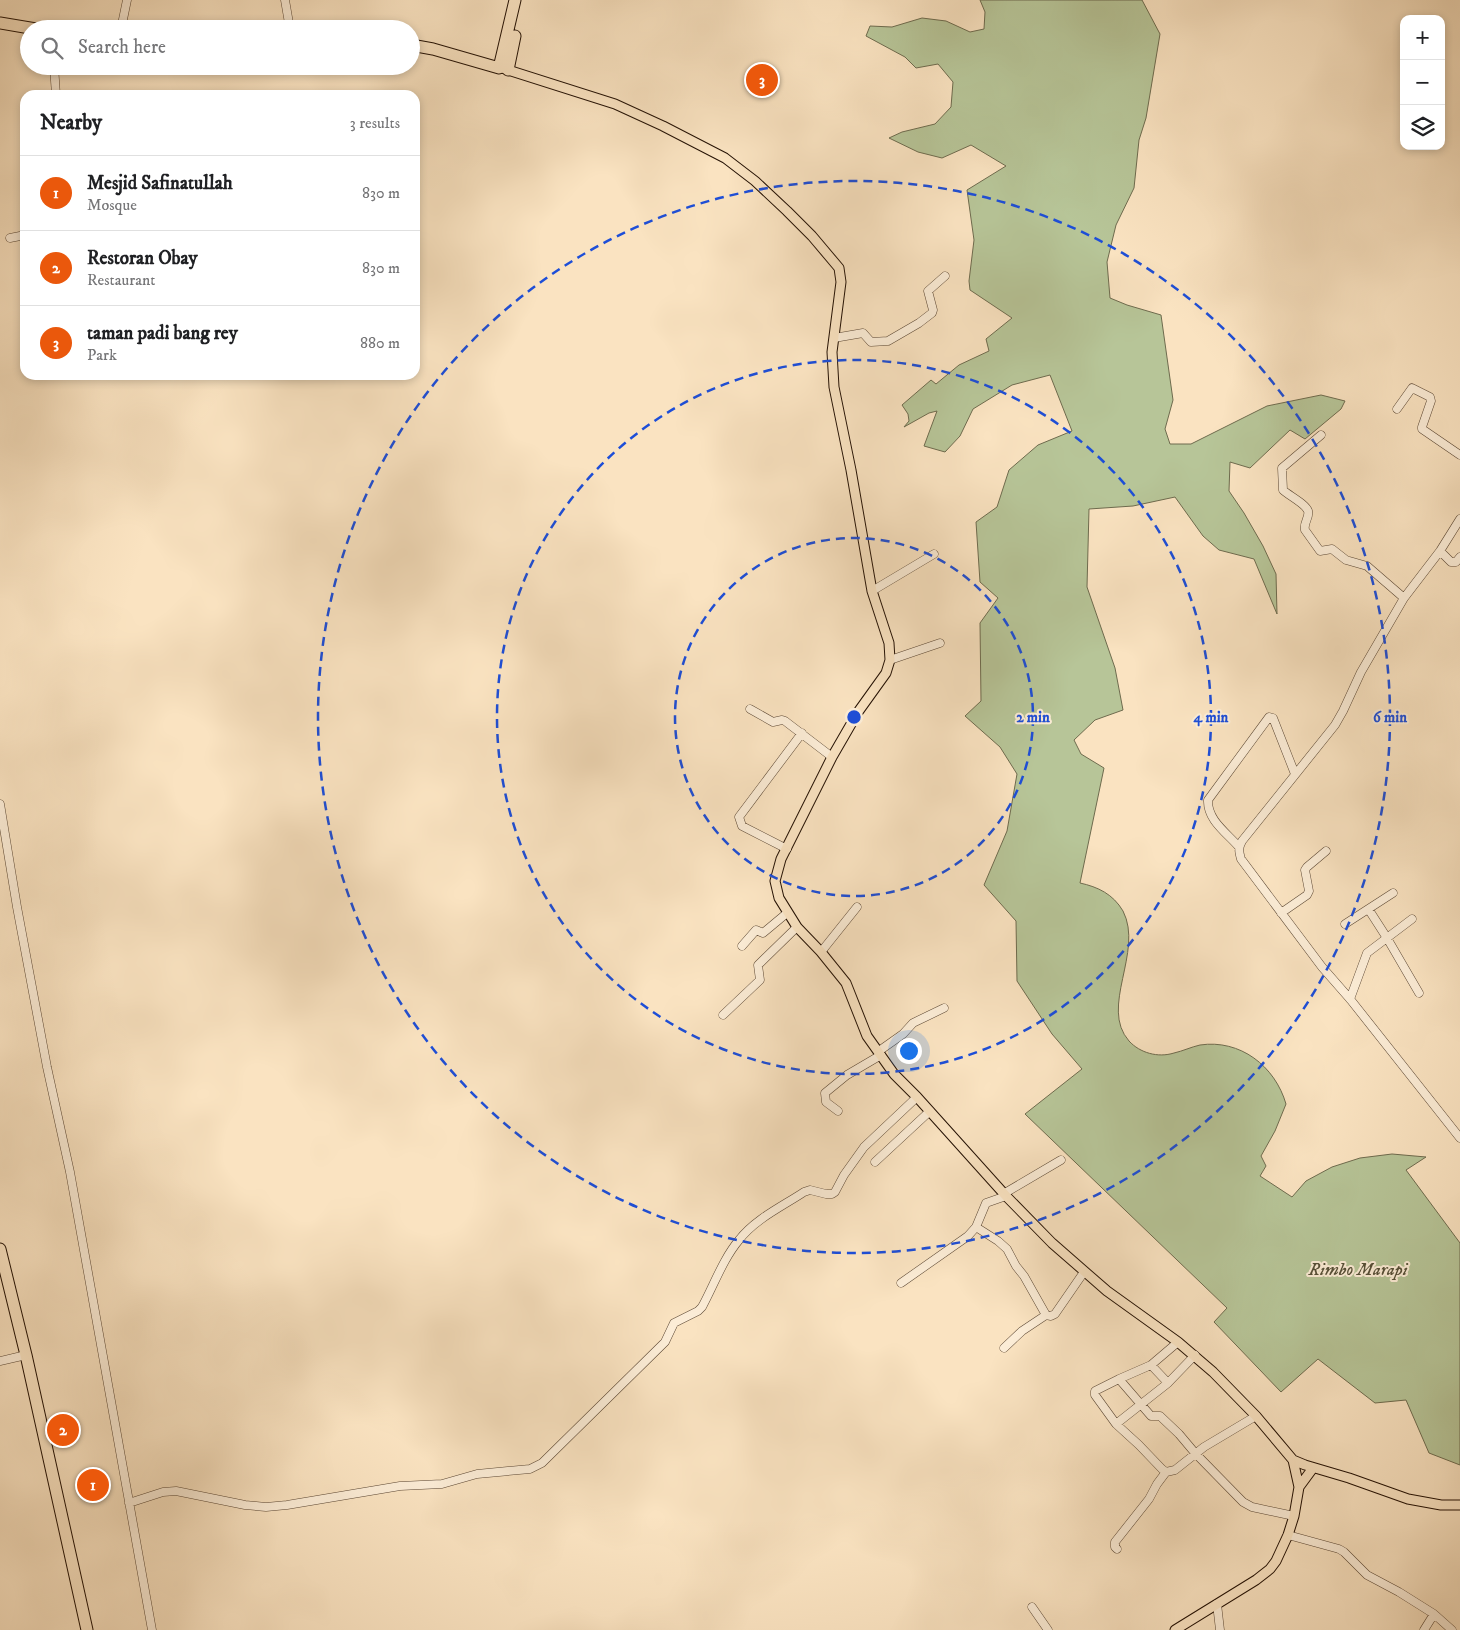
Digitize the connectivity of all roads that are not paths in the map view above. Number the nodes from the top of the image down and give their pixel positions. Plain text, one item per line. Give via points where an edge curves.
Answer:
1 (127, 0) edge
2 (285, 0) edge
3 (515, 0) edge
4 (522, 0) edge
5 (124, 20) edge
6 (288, 20) edge
7 (0, 23) edge
8 (20, 26) edge
9 (420, 47) edge
10 (504, 69) junction
11 (55, 75) edge
12 (56, 90) edge
13 (20, 236) edge
14 (10, 238) dead end
15 (945, 276) dead end
16 (834, 338) junction
17 (1397, 409) dead end
18 (1321, 435) dead end
19 (1460, 455) edge
20 (1460, 519) edge
21 (1440, 551) junction
22 (934, 554) dead end
23 (1460, 557) edge
24 (872, 591) junction
25 (1404, 598) junction
26 (940, 643) dead end
27 (890, 660) junction
28 (750, 709) dead end
29 (802, 733) junction
30 (832, 757) junction
31 (1295, 774) junction
32 (0, 804) edge
33 (1239, 847) junction
34 (787, 849) junction
35 (1326, 851) dead end
36 (1393, 892) dead end
37 (857, 907) dead end
38 (1369, 910) junction
39 (787, 912) junction
40 (1281, 913) junction
41 (1412, 919) dead end
42 (1345, 924) dead end
43 (797, 928) junction
44 (1387, 938) junction
45 (742, 946) dead end
46 (821, 952) junction
47 (1419, 993) dead end
48 (1350, 999) junction
49 (944, 1008) dead end
50 (723, 1015) dead end
51 (880, 1053) junction
52 (917, 1097) junction
53 (838, 1111) dead end
54 (930, 1111) junction
55 (1460, 1138) edge
56 (1061, 1160) dead end
57 (875, 1162) dead end
58 (1005, 1195) junction
59 (976, 1227) junction
60 (0, 1249) edge
61 (1084, 1272) junction
62 (3, 1273) edge
63 (901, 1283) dead end
64 (1046, 1315) junction
65 (1178, 1342) junction
66 (1004, 1348) dead end
67 (26, 1355) junction
68 (1195, 1356) junction
69 (0, 1361) edge
70 (1151, 1365) junction
71 (1119, 1378) junction
72 (1168, 1383) junction
73 (1141, 1404) junction
74 (1256, 1416) junction
75 (1116, 1424) junction
76 (1195, 1453) junction
77 (1293, 1460) junction
78 (1313, 1468) junction
79 (1166, 1472) junction
80 (1299, 1487) junction
81 (129, 1503) junction
82 (1460, 1506) edge
83 (1294, 1516) junction
84 (1288, 1536) junction
85 (1117, 1549) dead end
86 (1217, 1604) junction
87 (1032, 1607) dead end
88 (1434, 1614) junction
89 (87, 1630) edge
90 (152, 1630) edge
91 (1048, 1630) edge
92 (1175, 1630) edge
93 (1220, 1630) edge
94 (1424, 1630) edge
95 (1452, 1630) edge

1 - 5 street
2 - 6 street
3 - 10 highway
4 - 10 highway
7 - 8 highway
9 - 10 highway
10 - 16 main road via 637,113 725,158 745,172 812,236 839,268 842,282
11 - 12 street
13 - 14 street
15 - 16 street via 928,290 932,313 888,341 872,342 863,333
16 - 24 main road via 834,388
17 - 19 street via 1412,388 1430,397 1422,429
18 - 25 street via 1282,468 1283,490 1306,508 1308,514 1304,527 1320,551 1332,549 1346,560 1367,566
20 - 21 street
21 - 23 street via 1451,562
21 - 25 street
22 - 24 street
24 - 27 main road via 889,643
25 - 31 street via 1361,672 1339,718
26 - 27 street
27 - 30 main road via 886,673
28 - 29 street via 773,722 782,720
29 - 30 street
29 - 34 street via 739,817 742,826
30 - 34 main road
31 - 33 street
31 - 33 street via 1273,718 1268,717 1208,800 1212,817
32 - 81 street
33 - 40 street via 1241,859
34 - 39 main road via 775,886
35 - 40 street via 1306,867 1307,895
36 - 38 street
37 - 46 street
38 - 42 street
38 - 44 street
39 - 43 main road
39 - 45 street via 763,933 756,930
40 - 48 street
41 - 44 street
43 - 46 main road
43 - 50 street via 758,965 760,980
44 - 47 street
44 - 48 street via 1367,953
46 - 51 main road via 846,983 867,1036
48 - 55 street
49 - 51 street via 913,1023
51 - 52 main road via 894,1074
51 - 53 street via 825,1093 826,1102
52 - 54 main road
52 - 81 street via 864,1148 835,1192 804,1192 753,1226 739,1240 702,1307 674,1323 664,1342 542,1463 530,1469 477,1474 442,1484 400,1486 287,1505 245,1505 176,1491
54 - 57 street
54 - 58 main road
56 - 58 street
58 - 59 street via 986,1203
58 - 61 main road
59 - 63 street
59 - 64 street via 1007,1249
60 - 62 highway
61 - 64 street via 1058,1311 1051,1316
61 - 65 main road
62 - 67 highway
64 - 66 street via 1022,1330
65 - 68 main road
65 - 70 street
67 - 69 street
67 - 89 highway
68 - 72 street
68 - 74 main road
70 - 71 street
70 - 72 street
71 - 73 street
71 - 75 street via 1095,1391 1095,1396
72 - 73 street
73 - 75 street
73 - 76 street via 1152,1416 1160,1416
74 - 76 street
74 - 77 main road
75 - 79 street
76 - 79 street via 1175,1470
76 - 83 street via 1243,1502
77 - 78 main road
77 - 80 main road
78 - 80 main road
78 - 82 main road via 1408,1499
79 - 85 street via 1115,1542
80 - 83 main road
81 - 90 street
83 - 84 main road
84 - 86 main road via 1270,1569
84 - 88 street via 1339,1549 1367,1575
86 - 92 main road
86 - 93 street
87 - 91 street
88 - 94 street
88 - 95 street

